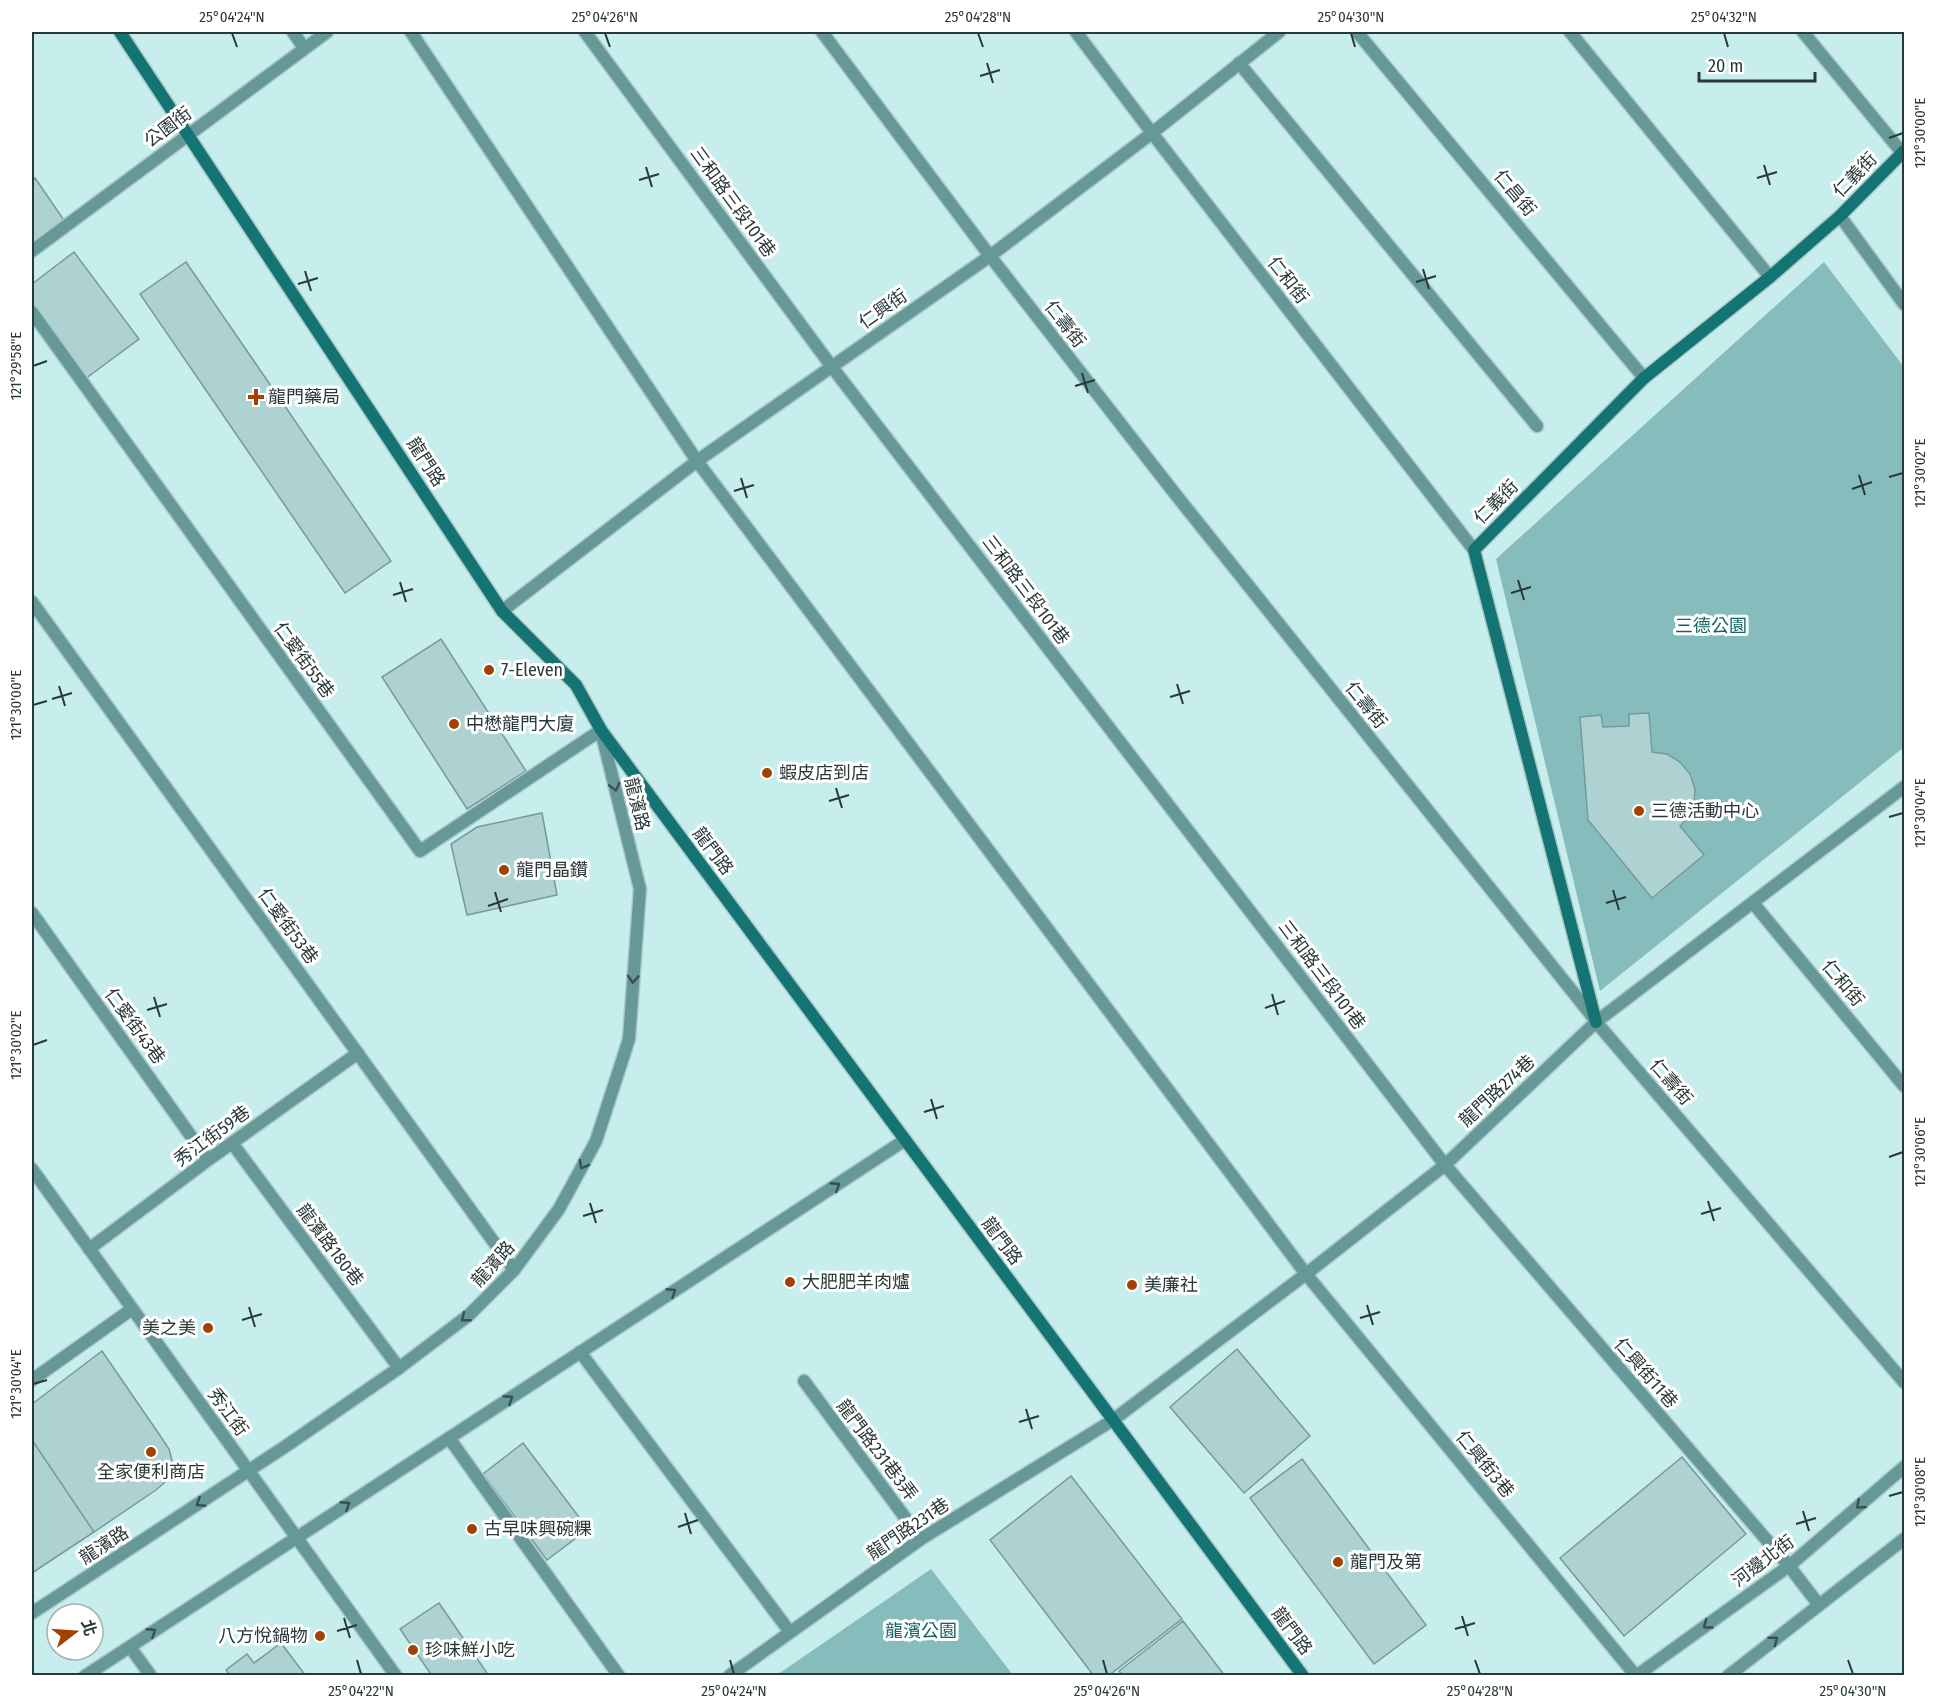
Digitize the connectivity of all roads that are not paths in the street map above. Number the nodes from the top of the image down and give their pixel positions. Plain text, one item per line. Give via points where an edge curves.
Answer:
1 (120, 32) edge
2 (293, 32) edge
3 (327, 32) edge
4 (411, 32) edge
5 (585, 32) edge
6 (822, 32) edge
7 (1076, 32) edge
8 (1279, 32) edge
9 (1357, 32) edge
10 (1570, 32) edge
11 (1803, 32) edge
12 (304, 48) junction
13 (1239, 63) junction
14 (1152, 133) junction
15 (189, 134) junction
16 (1904, 153) edge
17 (1840, 216) junction
18 (32, 251) edge
19 (990, 256) junction
20 (1770, 277) junction
21 (1905, 304) edge
22 (32, 312) edge
23 (832, 367) junction
24 (1644, 378) junction
25 (1537, 426) dead end
26 (697, 461) junction
27 (1474, 550) junction
28 (32, 602) edge
29 (502, 611) junction
30 (601, 730) junction
31 (1905, 787) edge
32 (1753, 903) junction
33 (32, 913) edge
34 (1596, 1022) junction
35 (358, 1053) junction
36 (1905, 1086) edge
37 (905, 1140) junction
38 (232, 1143) junction
39 (208, 1160) junction
40 (1445, 1165) junction
41 (32, 1169) edge
42 (89, 1249) junction
43 (514, 1270) junction
44 (1306, 1274) junction
45 (132, 1309) junction
46 (580, 1352) junction
47 (399, 1368) junction
48 (32, 1380) edge
49 (804, 1382) dead end
50 (1905, 1382) edge
51 (1113, 1420) junction
52 (449, 1438) junction
53 (1905, 1467) edge
54 (249, 1471) junction
55 (297, 1537) junction
56 (921, 1539) junction
57 (1905, 1539) edge
58 (1789, 1566) junction
59 (1819, 1605) junction
60 (32, 1613) edge
61 (790, 1632) junction
62 (130, 1647) junction
63 (85, 1676) edge
64 (151, 1676) edge
65 (396, 1676) edge
66 (619, 1676) edge
67 (729, 1676) edge
68 (1303, 1676) edge
69 (1636, 1676) edge
70 (1728, 1676) edge

1 - 15 street, 龍門路
2 - 12 street
3 - 12 street, 公園街
4 - 26 street, 仁興街3巷
5 - 23 street, 三和路三段101巷
6 - 19 street, 仁壽街
7 - 14 street, 仁和街
8 - 13 street, 仁興街
9 - 24 street, 仁昌街
10 - 20 street
11 - 16 street
12 - 15 street, 公園街
13 - 14 street, 仁興街
13 - 25 street
14 - 19 street, 仁興街
14 - 27 street, 仁和街
15 - 18 street, 公園街
15 - 29 street, 龍門路
16 - 17 street, 仁義街
17 - 20 street, 仁義街
17 - 21 street
19 - 23 street, 仁興街
19 - 34 street, 仁壽街
20 - 24 street, 仁義街
22 - 30 street, 仁愛街55巷 via 420,851
23 - 26 street, 仁興街
23 - 40 street, 三和路三段101巷
24 - 27 street, 仁義街
26 - 29 street, 仁興街
26 - 44 street, 仁興街3巷
27 - 34 street, 仁義街
28 - 35 street, 仁愛街53巷
29 - 30 street, 龍門路 via 576,685
30 - 37 street, 龍門路
30 -> 43 street, 龍濱路 via 640,889 629,1039 596,1141 559,1209
31 - 32 street, 龍門路274巷
32 - 34 street, 龍門路274巷
32 - 36 street, 仁和街
33 - 39 street, 仁愛街43巷
34 - 40 street, 龍門路274巷
34 - 50 street, 仁壽街
35 - 38 street, 秀江街59巷
35 - 43 street, 仁愛街53巷
46 -> 37 street
37 - 51 street, 龍門路
38 - 39 street, 秀江街59巷
38 - 47 street, 龍濱路180巷
39 - 42 street, 秀江街59巷
40 - 44 street, 龍門路274巷
40 - 58 street, 仁興街11巷
41 - 42 street, 秀江街
42 - 45 street, 秀江街
43 -> 47 street, 龍濱路 via 469,1315
44 - 51 street, 龍門路274巷
44 - 69 street, 仁興街3巷
45 - 48 street
45 - 54 street, 秀江街
52 -> 46 street
46 - 61 street
47 - 54 street, 龍濱路
49 - 56 street, 龍門路231巷3弄
51 - 56 street, 龍門路231巷
51 - 68 street, 龍門路
55 -> 52 street
52 - 66 street
53 -> 58 street, 河邊北街
54 - 55 street, 秀江街
54 -> 60 street, 龍濱路
62 -> 55 street
55 - 65 street, 秀江街
56 - 61 street, 龍門路231巷
57 - 59 street
58 - 59 street, 仁興街11巷
58 -> 69 street, 河邊北街
70 -> 59 street
61 - 67 street, 龍門路231巷
62 - 63 street
62 - 64 street

